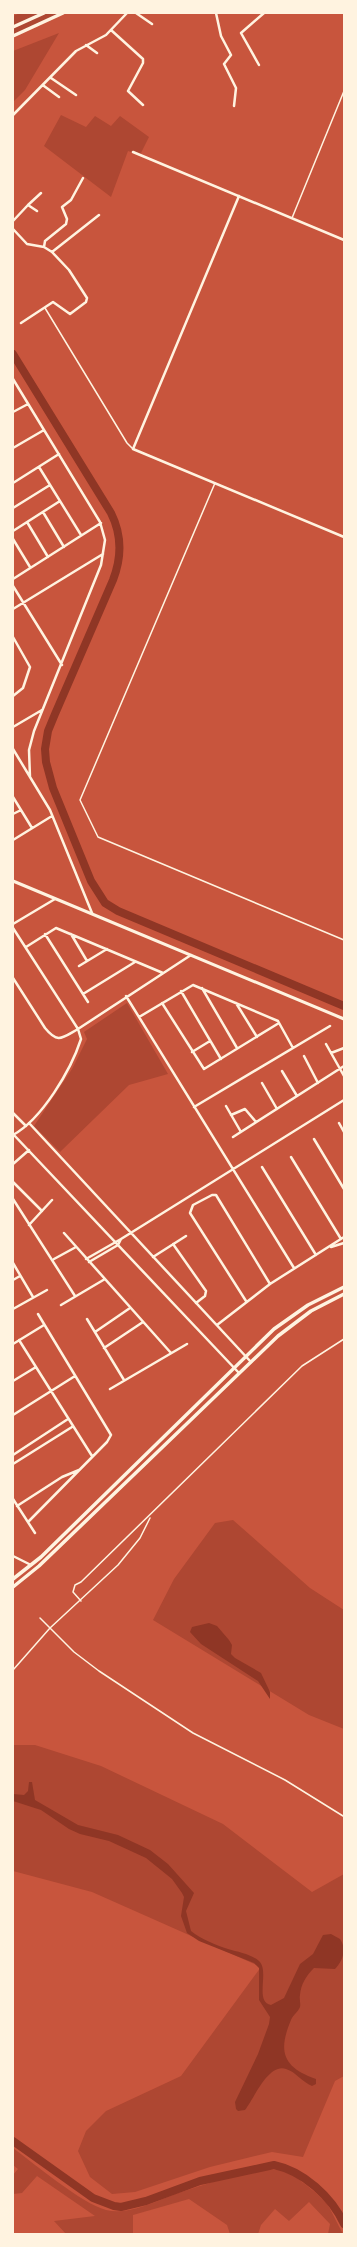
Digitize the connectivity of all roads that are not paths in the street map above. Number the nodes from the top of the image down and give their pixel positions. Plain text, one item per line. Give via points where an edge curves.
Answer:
1 (44, 13) edge
2 (63, 13) edge
3 (127, 13) edge
4 (136, 13) edge
5 (216, 13) edge
6 (264, 13) edge
7 (152, 24) dead end
8 (13, 27) edge
9 (111, 30) junction
10 (15, 35) edge
11 (86, 45) junction
12 (97, 53) dead end
13 (259, 66) dead end
14 (51, 78) junction
15 (44, 86) junction
16 (344, 91) edge
17 (76, 95) dead end
18 (59, 97) dead end
19 (143, 105) dead end
20 (234, 106) dead end
21 (13, 115) edge
22 (133, 152) dead end
23 (83, 178) dead end
24 (41, 193) dead end
25 (239, 196) junction
26 (28, 205) junction
27 (36, 211) dead end
28 (99, 215) dead end
29 (292, 218) junction
30 (13, 221) edge
31 (13, 229) edge
32 (344, 240) edge
33 (44, 247) junction
34 (52, 252) junction
35 (45, 308) junction
36 (21, 323) dead end
37 (13, 379) edge
38 (28, 404) junction
39 (13, 412) edge
40 (44, 430) junction
41 (13, 448) edge
42 (133, 449) junction
43 (59, 454) junction
44 (39, 467) junction
45 (13, 483) edge
46 (215, 483) junction
47 (50, 485) junction
48 (60, 501) junction
49 (13, 508) edge
50 (43, 512) junction
51 (27, 522) junction
52 (101, 523) junction
53 (13, 531) edge
54 (81, 535) junction
55 (344, 537) edge
56 (13, 539) edge
57 (64, 547) junction
58 (104, 554) junction
59 (48, 557) junction
60 (30, 567) junction
61 (13, 578) edge
62 (13, 586) edge
63 (23, 603) junction
64 (13, 609) edge
65 (13, 638) edge
66 (62, 664) junction
67 (13, 696) edge
68 (42, 710) junction
69 (13, 728) edge
70 (13, 750) edge
71 (30, 778) junction
72 (13, 797) edge
73 (21, 810) junction
74 (13, 814) edge
75 (52, 816) junction
76 (32, 828) junction
77 (13, 840) edge
78 (13, 881) edge
79 (56, 898) junction
80 (92, 914) junction
81 (13, 924) edge
82 (13, 928) edge
83 (45, 934) junction
84 (71, 934) junction
85 (344, 940) edge
86 (26, 947) junction
87 (107, 949) junction
88 (191, 955) junction
89 (87, 961) junction
90 (136, 961) junction
91 (79, 966) dead end
92 (163, 973) junction
93 (13, 978) edge
94 (202, 988) junction
95 (181, 992) junction
96 (83, 994) junction
97 (126, 996) junction
98 (88, 1002) dead end
99 (162, 1003) junction
100 (236, 1003) junction
101 (139, 1017) junction
102 (344, 1019) edge
103 (279, 1023) junction
104 (330, 1026) dead end
105 (78, 1029) junction
106 (257, 1036) junction
107 (210, 1041) junction
108 (326, 1044) dead end
109 (237, 1048) junction
110 (294, 1048) junction
111 (344, 1048) edge
112 (192, 1052) junction
113 (331, 1053) junction
114 (304, 1056) dead end
115 (220, 1059) junction
116 (344, 1066) edge
117 (340, 1069) junction
118 (282, 1071) dead end
119 (344, 1076) edge
120 (262, 1083) dead end
121 (318, 1083) junction
122 (297, 1096) junction
123 (344, 1100) edge
124 (226, 1106) dead end
125 (194, 1107) junction
126 (277, 1109) junction
127 (13, 1113) edge
128 (231, 1115) junction
129 (256, 1122) junction
130 (29, 1123) junction
131 (338, 1123) dead end
132 (25, 1127) junction
133 (241, 1132) junction
134 (344, 1132) edge
135 (13, 1134) edge
136 (233, 1137) dead end
137 (314, 1139) dead end
138 (29, 1150) junction
139 (291, 1157) dead end
140 (13, 1164) edge
141 (262, 1167) dead end
142 (233, 1170) junction
143 (13, 1182) edge
144 (344, 1189) edge
145 (13, 1199) edge
146 (52, 1200) dead end
147 (42, 1211) junction
148 (29, 1224) junction
149 (64, 1233) dead end
150 (131, 1233) junction
151 (186, 1236) dead end
152 (343, 1238) edge
153 (121, 1239) junction
154 (115, 1241) junction
155 (344, 1243) edge
156 (173, 1244) junction
157 (118, 1245) junction
158 (76, 1247) junction
159 (328, 1247) junction
160 (316, 1255) junction
161 (153, 1257) junction
162 (86, 1259) junction
163 (53, 1260) junction
164 (89, 1262) junction
165 (13, 1264) edge
166 (294, 1268) junction
167 (20, 1276) junction
168 (105, 1279) junction
169 (13, 1280) edge
170 (270, 1284) junction
171 (344, 1287) edge
172 (47, 1290) dead end
173 (344, 1294) edge
174 (75, 1296) junction
175 (34, 1298) junction
176 (246, 1301) junction
177 (196, 1303) junction
178 (61, 1305) dead end
179 (130, 1308) junction
180 (13, 1309) edge
181 (38, 1314) dead end
182 (87, 1318) dead end
183 (143, 1322) junction
184 (44, 1325) junction
185 (217, 1325) junction
186 (95, 1332) junction
187 (344, 1339) edge
188 (19, 1340) junction
189 (13, 1344) edge
190 (187, 1344) dead end
191 (255, 1347) junction
192 (104, 1348) junction
193 (171, 1354) junction
194 (260, 1354) junction
195 (246, 1356) junction
196 (251, 1362) junction
197 (36, 1367) junction
198 (234, 1368) junction
199 (240, 1373) junction
200 (75, 1376) junction
201 (124, 1380) junction
202 (13, 1381) edge
203 (110, 1389) dead end
204 (51, 1391) junction
205 (13, 1415) edge
206 (68, 1419) junction
207 (72, 1426) junction
208 (13, 1455) edge
209 (92, 1456) junction
210 (13, 1464) edge
211 (79, 1470) junction
212 (13, 1499) edge
213 (17, 1506) junction
214 (150, 1516) junction
215 (28, 1522) junction
216 (35, 1533) dead end
217 (13, 1556) edge
218 (31, 1565) junction
219 (24, 1571) junction
220 (28, 1576) junction
221 (13, 1580) edge
222 (13, 1587) edge
223 (81, 1601) junction
224 (40, 1618) dead end
225 (50, 1628) junction
226 (13, 1670) edge
227 (343, 1816) edge

1 - 8 main road
2 - 10 main road
3 - 9 street
4 - 7 street
5 - 20 street via 221,36 231,55 224,64 236,88
6 - 13 street via 241,34
8 - 10 main road
9 - 11 street
9 - 19 street via 143,60 128,91
11 - 12 street
11 - 14 street
14 - 15 street
14 - 17 street
15 - 18 street
15 - 21 street
16 - 29 lane
22 - 25 street
23 - 33 street via 71,200 62,207 67,219 66,224 45,241
24 - 26 street
25 - 29 street
25 - 42 street
26 - 27 street
26 - 30 street
28 - 34 street
29 - 32 street
31 - 33 street via 27,244
33 - 34 street
34 - 35 street via 69,270 87,298 86,302 70,314 54,302
35 - 36 street
35 - 42 lane
37 - 38 street
38 - 39 street
38 - 40 street
40 - 41 street
40 - 43 street
42 - 46 street
43 - 44 street
43 - 52 street
44 - 45 street
44 - 47 street
46 - 55 street
46 - 85 lane via 80,800 98,837
47 - 48 street
47 - 49 street
48 - 50 street
48 - 54 street
50 - 51 street
50 - 57 street
51 - 53 street
51 - 59 street
52 - 54 street
52 - 58 street via 105,540
54 - 57 street
56 - 60 street
57 - 59 street
58 - 63 street
58 - 66 street
59 - 60 street
60 - 61 street
62 - 63 street
63 - 64 street
63 - 66 street
65 - 67 street via 30,667 23,688
66 - 68 street
68 - 69 street
68 - 71 street via 30,746
70 - 71 street
71 - 75 street
72 - 73 street
73 - 74 street
73 - 76 street
75 - 76 street
75 - 80 street
76 - 77 street
78 - 79 street
79 - 80 street
79 - 81 street
80 - 88 street
82 - 86 street
83 - 84 street via 56,928
83 - 86 street
83 - 96 street
84 - 87 street
84 - 89 street
86 - 105 street
87 - 89 street
87 - 90 street
88 - 92 street
88 - 102 street
89 - 91 street
90 - 92 street
90 - 96 street
92 - 97 street
93 - 105 street via 51,1036 63,1038
94 - 95 street via 193,985
94 - 100 street
94 - 109 street
95 - 99 street
95 - 107 street
96 - 98 street
97 - 101 street
97 - 105 street
99 - 101 street
99 - 112 street
100 - 103 street
100 - 106 street
101 - 125 street
103 - 106 street
103 - 110 street
104 - 110 street
105 - 130 street via 81,1039 70,1064 49,1098
106 - 109 street
107 - 112 street
107 - 115 street
108 - 113 street
109 - 115 street
110 - 125 street
111 - 113 street
112 - 115 street via 204,1069
113 - 117 street
114 - 121 street
116 - 117 street
117 - 119 street
117 - 121 street
118 - 122 street
120 - 126 street
121 - 122 street
122 - 126 street
123 - 142 street
124 - 128 street
125 - 142 street
126 - 129 street
127 - 132 street
128 - 129 street via 245,1108
128 - 133 street
129 - 133 street
130 - 132 street
130 - 150 street
131 - 134 street
132 - 135 street
133 - 136 street
135 - 138 street
137 - 144 street
138 - 140 street
138 - 154 street
139 - 152 street
141 - 160 street
142 - 150 street
142 - 166 street
143 - 147 street
145 - 148 street
146 - 147 street
147 - 148 street
148 - 163 street
149 - 158 street
150 - 153 street
150 - 161 street
151 - 156 street
152 - 159 street
153 - 154 street
153 - 157 street
154 - 157 street
154 - 162 street
155 - 159 street
156 - 161 street
156 - 177 street via 206,1291 205,1296
157 - 164 street
157 - 198 street
158 - 162 street
158 - 163 street
159 - 160 street
160 - 166 street
161 - 177 street
162 - 164 street
163 - 174 street
164 - 168 street
165 - 167 street
166 - 170 street
167 - 169 street
167 - 175 street
168 - 174 street
168 - 179 street
170 - 176 street
170 - 176 street via 214,1194 193,1205 190,1213
171 - 191 main road via 308,1305 274,1329
172 - 175 street
173 - 194 main road via 311,1311
174 - 178 street
175 - 180 street
176 - 185 street
177 - 185 street
179 - 183 street
179 - 186 street
181 - 184 street
182 - 186 street
183 - 192 street
183 - 193 street
184 - 188 street
184 - 200 street
185 - 195 street
186 - 192 street
187 - 214 lane via 302,1366
188 - 189 street
188 - 197 street
190 - 193 street
191 - 194 main road
191 - 195 main road
192 - 201 street
193 - 201 street
194 - 196 main road
195 - 196 street
195 - 198 main road
196 - 199 main road
197 - 202 street
197 - 204 street
198 - 199 street
198 - 218 main road
199 - 220 main road
200 - 204 street
200 - 209 street via 111,1435
201 - 203 street
204 - 205 street
204 - 206 street
206 - 207 street
206 - 208 street
207 - 209 street
207 - 210 street
209 - 211 street
211 - 213 street via 62,1477
211 - 215 street
212 - 213 street
213 - 215 street
214 - 223 lane via 136,1544
214 - 223 lane via 75,1585 73,1592
215 - 216 street
217 - 218 street
218 - 219 main road
219 - 220 main road
219 - 221 main road
220 - 222 main road
223 - 225 lane
224 - 225 lane
225 - 226 lane
225 - 227 lane via 74,1652 99,1671 192,1733 285,1780

